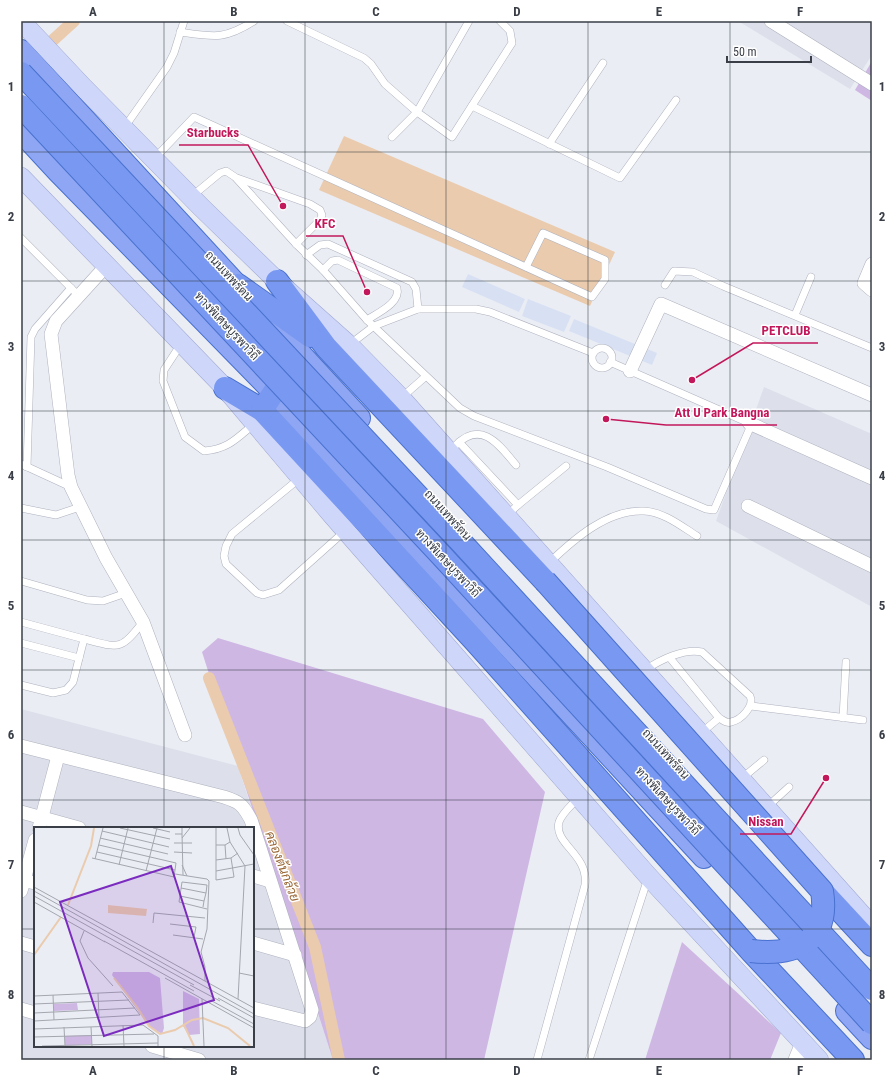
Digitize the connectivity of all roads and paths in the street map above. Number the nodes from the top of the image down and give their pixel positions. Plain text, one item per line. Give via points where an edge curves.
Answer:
1 (21, 21) edge
2 (184, 21) edge
3 (254, 21) edge
4 (287, 21) edge
5 (469, 21) edge
6 (500, 21) edge
7 (771, 21) edge
8 (297, 23) edge
9 (180, 32) junction
10 (21, 52) edge
11 (603, 63) dead end
12 (21, 73) edge
13 (872, 84) edge
14 (76, 96) junction
15 (676, 100) dead end
16 (21, 106) edge
17 (472, 106) junction
18 (417, 112) junction
19 (123, 128) junction
20 (21, 131) edge
21 (392, 137) dead end
22 (549, 144) junction
23 (154, 159) junction
24 (235, 177) junction
25 (21, 178) edge
26 (191, 197) junction
27 (21, 238) edge
28 (296, 244) junction
29 (306, 255) junction
30 (872, 264) edge
31 (106, 266) junction
32 (526, 267) junction
33 (323, 270) junction
34 (811, 277) dead end
35 (277, 281) junction
36 (238, 285) junction
37 (665, 285) dead end
38 (872, 290) edge
39 (75, 292) junction
40 (418, 309) junction
41 (795, 315) junction
42 (367, 320) junction
43 (374, 326) junction
44 (182, 343) junction
45 (349, 345) junction
46 (326, 347) junction
47 (872, 348) edge
48 (593, 353) junction
49 (610, 362) junction
50 (630, 371) junction
51 (425, 377) junction
52 (225, 388) joint
53 (872, 395) edge
54 (401, 398) junction
55 (263, 409) junction
56 (749, 423) junction
57 (454, 447) junction
58 (516, 465) dead end
59 (24, 466) edge
60 (566, 466) dead end
61 (300, 478) junction
62 (872, 478) edge
63 (71, 487) junction
64 (748, 506) dead end
65 (80, 507) junction
66 (21, 508) edge
67 (512, 510) junction
68 (346, 531) junction
69 (697, 536) dead end
70 (872, 566) edge
71 (547, 572) junction
72 (21, 581) edge
73 (126, 593) junction
74 (21, 622) edge
75 (143, 622) junction
76 (84, 639) junction
77 (21, 643) edge
78 (79, 658) junction
79 (670, 658) junction
80 (846, 662) dead end
81 (644, 671) junction
82 (21, 684) edge
83 (751, 706) junction
84 (719, 718) junction
85 (842, 718) junction
86 (863, 720) dead end
87 (700, 734) junction
88 (185, 735) dead end
89 (21, 746) edge
90 (58, 756) junction
91 (764, 760) dead end
92 (741, 779) junction
93 (789, 787) dead end
94 (579, 796) junction
95 (766, 807) junction
96 (21, 812) edge
97 (40, 823) edge
98 (72, 827) edge
99 (252, 827) edge
100 (254, 832) edge
101 (34, 844) edge
102 (254, 876) edge
103 (648, 876) junction
104 (270, 881) junction
105 (25, 883) edge
106 (822, 890) junction
107 (871, 921) edge
108 (21, 943) edge
109 (254, 943) edge
110 (872, 945) edge
111 (34, 947) edge
112 (751, 951) junction
113 (295, 955) junction
114 (872, 980) edge
115 (872, 989) edge
116 (254, 1008) edge
117 (21, 1009) edge
118 (34, 1013) edge
119 (872, 1022) edge
120 (872, 1038) edge
121 (153, 1047) edge
122 (800, 1052) edge
123 (165, 1055) edge
124 (199, 1060) edge
125 (537, 1060) edge
126 (589, 1060) edge
127 (819, 1060) edge
128 (853, 1060) edge

1 - 14 main road, ถนนเทพรัตน
2 - 9 lane
3 - 9 lane via 226,36
4 - 8 lane
5 - 18 lane
6 - 17 lane via 510,32 512,43
7 - 13 street
8 - 18 lane via 364,58 372,64 385,84
9 - 19 lane via 174,54 167,67
10 - 14 highway, ถนนเทพรัตน
11 - 22 lane
12 - 115 highway, ทางพิเศษบูรพาวิถี, bridge via 460,541
14 - 19 main road, ถนนเทพรัตน
14 - 36 highway, ถนนเทพรัตน
15 - 22 lane via 620,178
16 - 119 highway, ทางพิเศษบูรพาวิถี, bridge via 441,555
17 - 18 lane via 452,137
17 - 22 lane
18 - 21 lane
19 - 23 main road, ถนนเทพรัตน
20 - 55 highway
23 - 26 main road, ถนนเทพรัตน
23 - 32 lane via 194,117
24 - 26 lane via 226,172 220,173
24 - 28 lane
24 - 28 lane via 320,210 320,220
25 - 31 main road
26 - 35 main road, ถนนเทพรัตน
27 - 39 lane
28 - 29 lane
29 - 33 lane
29 - 40 lane via 320,245 328,244 412,282 416,289
30 - 38 street via 864,283
31 - 39 street
31 - 44 main road
32 - 32 lane via 592,297 606,279 605,260 543,233
33 - 42 lane
33 - 42 lane via 332,261 338,260 396,288 398,292 394,300
34 - 41 lane
35 - 45 main road, ถนนเทพรัตน
35 - 46 highway
36 - 46 highway
36 - 114 highway, ถนนเทพรัตน
37 - 41 lane via 674,270 693,272
39 - 59 lane via 34,328 31,337
39 - 63 street via 56,320 51,334
40 - 43 lane
40 - 48 lane via 482,310
41 - 47 lane
42 - 43 lane
43 - 45 lane
43 - 51 lane
44 - 52 main road
44 - 55 lane via 164,370 163,381 185,437 204,451 229,446
45 - 54 main road, ถนนเทพรัตน
46 - 71 highway
48 - 49 lane via 593,362 597,366 606,366
48 - 49 lane via 605,348 610,352
49 - 50 lane
50 - 53 street via 661,304
50 - 56 lane
51 - 54 lane
51 - 56 lane via 466,412 711,510 718,505 749,430
52 - 55 highway
54 - 57 main road, ถนนเทพรัตน
55 - 61 main road
55 - 112 highway via 475,641
55 - 120 highway
56 - 62 street
57 - 58 lane via 470,436 480,434 497,442
57 - 67 main road, ถนนเทพรัตน
59 - 63 lane
60 - 67 lane
61 - 68 main road
61 - 68 lane via 232,534 224,556 226,564 257,593 270,594 279,590
63 - 65 street
64 - 70 street
65 - 66 lane via 56,515
65 - 73 street
67 - 71 main road, ถนนเทพรัตน
68 - 94 main road
69 - 71 lane via 671,519 646,511 629,512 600,523 567,546
71 - 81 main road, ถนนเทพรัตน
71 - 106 highway, bridge
72 - 73 lane via 86,600 103,601
73 - 75 street
74 - 76 lane
75 - 76 lane via 128,642 117,646
75 - 88 street
76 - 78 lane
77 - 78 lane
78 - 82 lane via 73,682 66,690 53,692
79 - 81 lane
79 - 83 lane via 691,652 702,652 750,696
79 - 84 lane
80 - 85 lane
81 - 87 main road, ถนนเทพรัตน
83 - 84 lane via 731,723
83 - 85 lane
84 - 87 lane
85 - 86 lane
87 - 92 main road, ถนนเทพรัตน
89 - 90 street
90 - 97 street
90 - 99 street via 237,801 245,808
91 - 92 lane
92 - 95 main road, ถนนเทพรัตน
93 - 95 lane
94 - 103 main road
94 - 125 lane via 562,818 558,830 585,868 586,884
95 - 107 main road, ถนนเทพรัตน
96 - 97 street
97 - 98 street
100 - 104 street
101 - 105 street
102 - 104 street
103 - 122 main road
103 - 126 lane
104 - 113 street
106 - 110 highway
106 - 112 highway, bridge via 823,917 818,928 804,944 785,952
108 - 111 street
109 - 113 street
112 - 128 highway
113 - 116 street via 312,1010 310,1017 305,1021
117 - 118 street
121 - 123 street
122 - 127 main road
123 - 124 street

